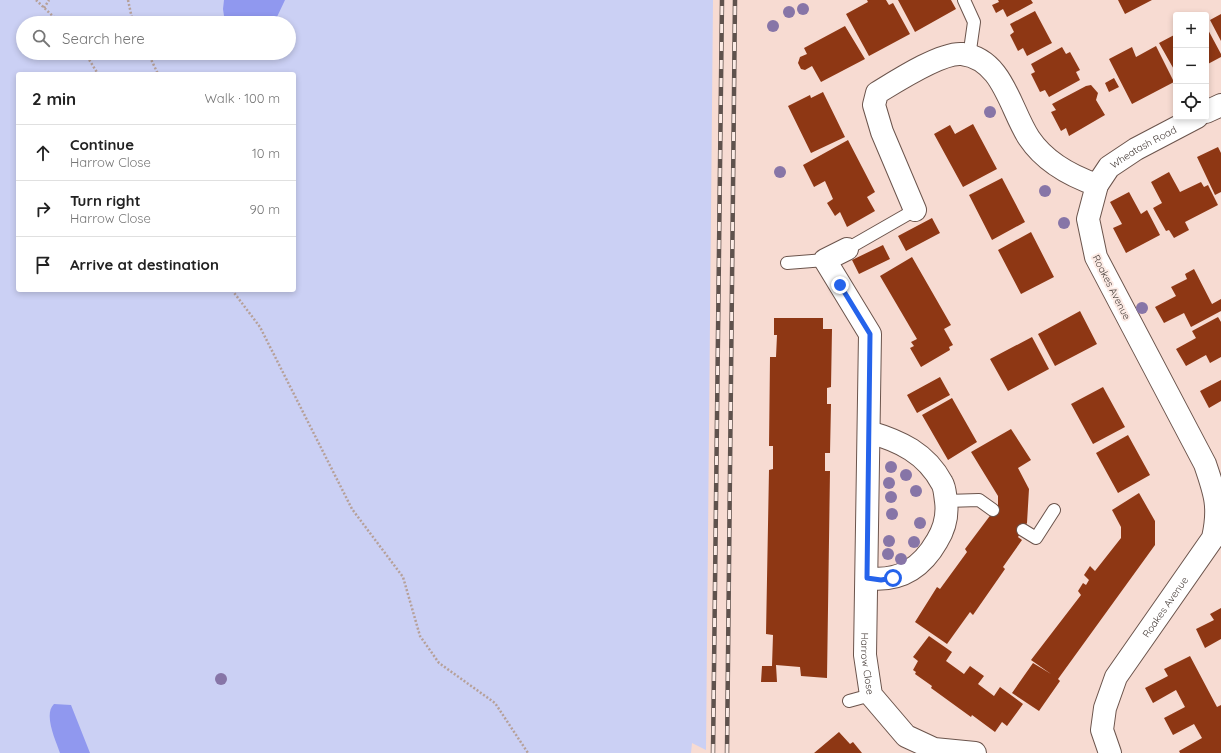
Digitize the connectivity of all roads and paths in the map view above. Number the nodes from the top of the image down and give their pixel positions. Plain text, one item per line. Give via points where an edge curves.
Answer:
1 (36, 0) edge
2 (49, 0) edge
3 (128, 0) edge
4 (964, 0) edge
5 (44, 8) junction
6 (53, 16) edge
7 (131, 16) edge
8 (969, 57) junction
9 (89, 60) edge
10 (151, 60) edge
11 (97, 72) edge
12 (157, 72) edge
13 (1221, 105) edge
14 (1209, 111) edge
15 (1191, 120) edge
16 (1098, 185) junction
17 (915, 210) joint
18 (847, 249) joint
19 (825, 260) junction
20 (787, 264) dead end
21 (233, 292) edge
22 (869, 432) junction
23 (946, 501) junction
24 (993, 510) dead end
25 (1054, 510) dead end
26 (1219, 518) edge
27 (1023, 530) dead end
28 (867, 578) junction
29 (871, 695) junction
30 (849, 701) dead end
31 (942, 752) edge
32 (1106, 752) edge
33 (528, 753) edge
34 (975, 753) edge

1 - 5 path
2 - 5 path
3 - 7 path
4 - 8 lane via 974,22
5 - 6 path
8 - 16 street via 982,61 998,76 1029,138 1047,159 1075,178
8 - 17 street via 961,54 940,58 877,92 874,105 882,132
9 - 11 path
10 - 12 path
13 - 14 street
15 - 16 street, Wheatash Road via 1108,167
16 - 26 street, Roakes Avenue via 1088,219 1096,257 1205,464 1214,490
17 - 18 lane
18 - 19 street
19 - 20 lane
19 - 22 street, Harrow Close via 870,334
21 - 33 path via 260,328 352,509 403,577 420,636 439,663 495,703
22 - 23 street via 895,439 926,461 943,484
22 - 28 street, Harrow Close
23 - 24 lane via 978,500
23 - 28 street via 948,513 942,532 928,557 910,571 893,578
25 - 27 lane via 1036,538
26 - 32 street, Roakes Avenue via 1213,538 1116,677 1105,708 1102,730
28 - 29 street, Harrow Close via 865,655
29 - 30 lane
29 - 31 street, Harrow Close via 906,736
31 - 34 street, Harrow Close

